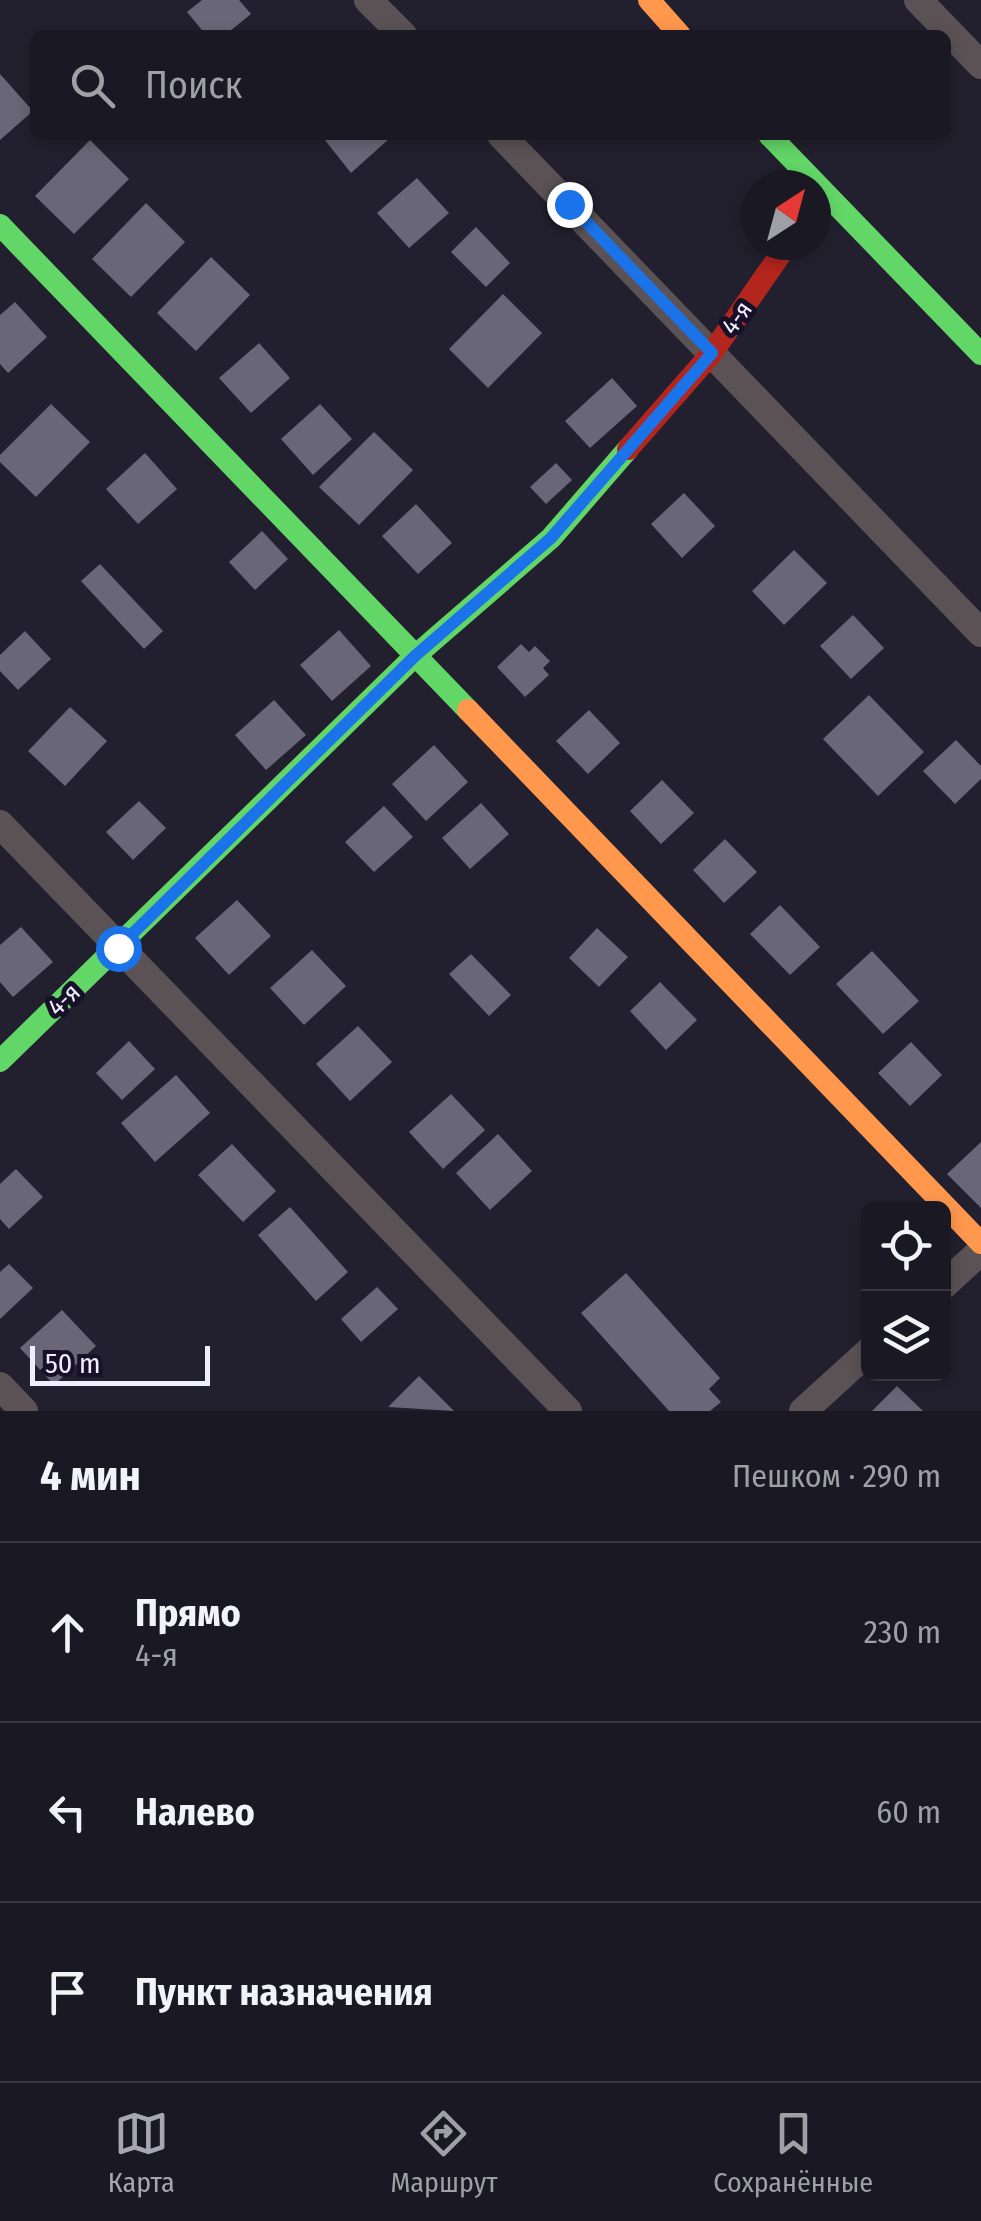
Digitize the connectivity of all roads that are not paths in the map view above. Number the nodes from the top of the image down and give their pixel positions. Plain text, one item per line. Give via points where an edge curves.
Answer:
1 (368, 0) edge
2 (649, 0) edge
3 (918, 0) edge
4 (397, 30) edge
5 (676, 30) edge
6 (947, 30) edge
7 (951, 34) edge
8 (981, 65) edge
9 (506, 140) edge
10 (773, 140) edge
11 (797, 170) edge
12 (831, 209) edge
13 (0, 225) edge
14 (777, 260) edge
15 (712, 353) junction
16 (981, 354) edge
17 (981, 633) edge
18 (415, 656) junction
19 (0, 824) edge
20 (118, 948) junction
21 (0, 1061) edge
22 (981, 1247) edge
23 (951, 1278) edge
24 (861, 1358) edge
25 (0, 1386) edge
26 (24, 1411) edge
27 (568, 1411) edge
28 (802, 1411) edge

1 - 4 street
2 - 5 street
3 - 6 street
7 - 8 street
9 - 15 street
10 - 11 street
12 - 16 street
13 - 18 street
14 - 15 street, 4-я
15 - 17 street
15 - 18 street, 4-я via 551,538
18 - 20 street, 4-я
18 - 22 street
19 - 20 street
20 - 21 street, 4-я
20 - 27 street
22 - 23 street
24 - 28 street
25 - 26 street

